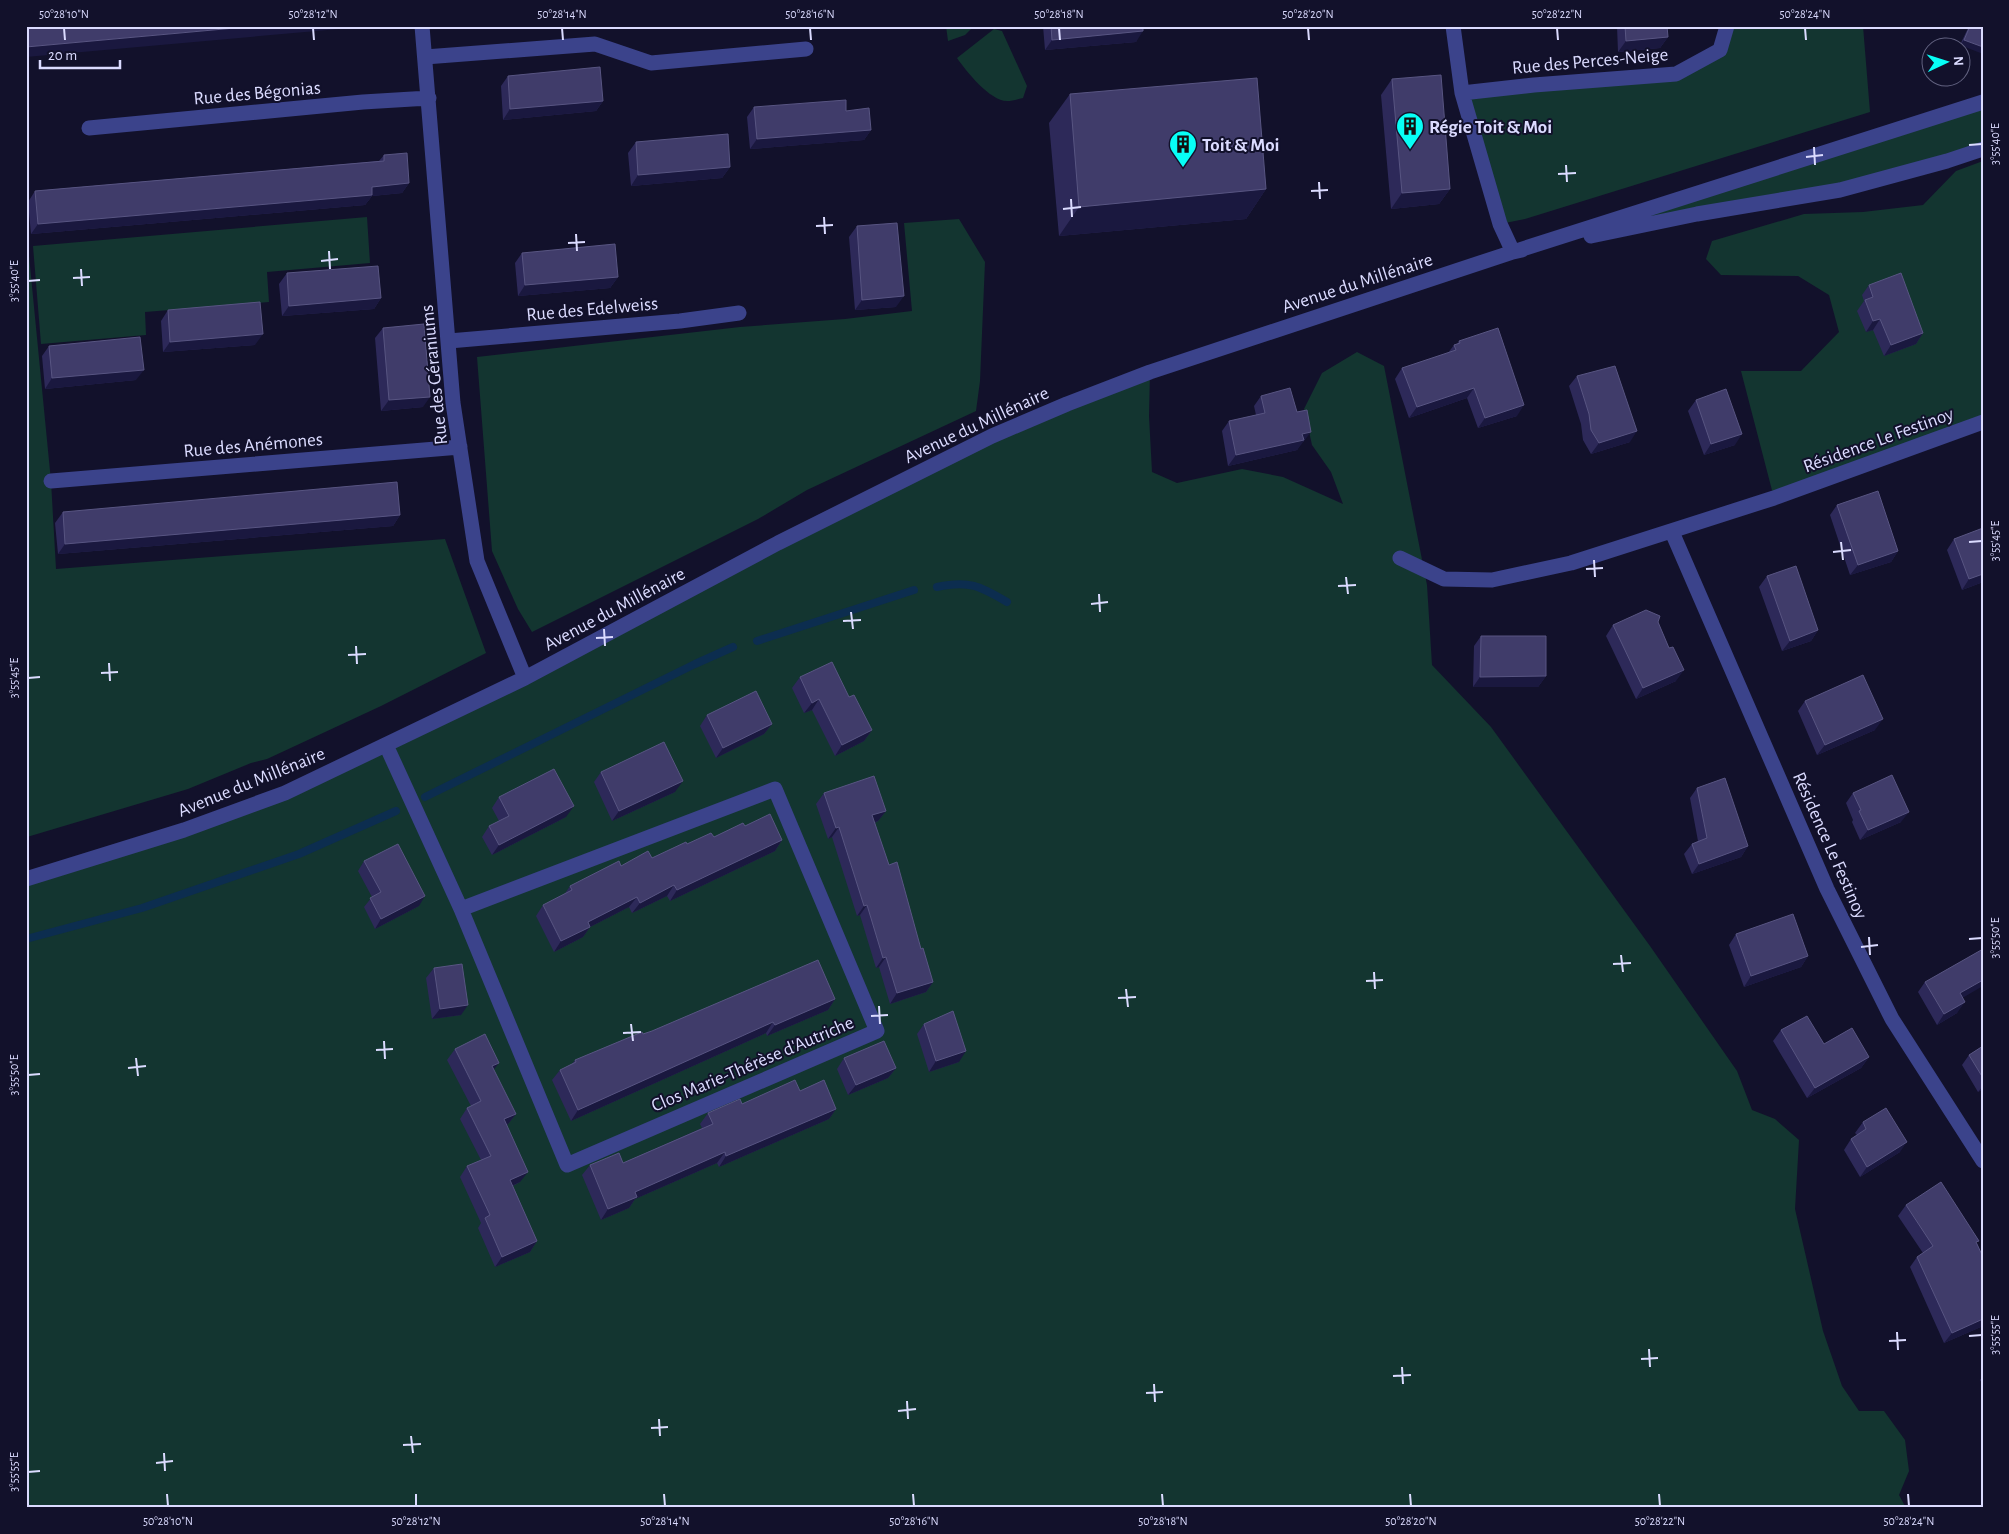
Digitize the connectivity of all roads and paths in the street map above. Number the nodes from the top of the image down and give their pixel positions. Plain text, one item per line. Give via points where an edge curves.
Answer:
1 (422, 26) edge
2 (1453, 26) edge
3 (1728, 26) edge
4 (806, 49) dead end
5 (425, 57) junction
6 (1462, 92) junction
7 (429, 98) junction
8 (1983, 102) edge
9 (89, 128) dead end
10 (1983, 149) edge
11 (1513, 252) junction
12 (739, 313) dead end
13 (449, 341) junction
14 (1983, 422) edge
15 (460, 447) junction
16 (51, 481) dead end
17 (1672, 532) junction
18 (1400, 558) dead end
19 (525, 678) junction
20 (386, 745) junction
21 (26, 879) edge
22 (461, 909) junction
23 (1983, 1161) edge

1 - 5 street, Rue des Géraniums
2 - 6 street
3 - 6 street, Rue des Perces-Neige via 1720,50 1676,74
4 - 5 street via 651,63 595,44
5 - 7 street, Rue des Géraniums
6 - 11 street via 1500,224
7 - 9 street, Rue des Bégonias
7 - 13 street, Rue des Géraniums
8 - 11 street, Avenue du Millénaire
10 - 11 street via 1840,190 1697,214
11 - 19 street, Avenue du Millénaire via 1150,372 992,436 778,543
12 - 13 street, Rue des Edelweiss
13 - 15 street, Rue des Géraniums
14 - 17 street, Résidence Le Festinoy
15 - 16 street, Rue des Anémones
15 - 19 street, Rue des Géraniums via 477,561
17 - 18 street, Résidence Le Festinoy via 1571,563 1492,580 1444,579
17 - 23 street, Résidence Le Festinoy via 1826,888 1892,1018
19 - 20 street, Avenue du Millénaire
20 - 21 street, Avenue du Millénaire via 285,794 184,830
20 - 22 street, Clos Marie-Thérèse d'Autriche
22 - 22 street, Clos Marie-Thérèse d'Autriche via 567,1165 877,1031 775,789

